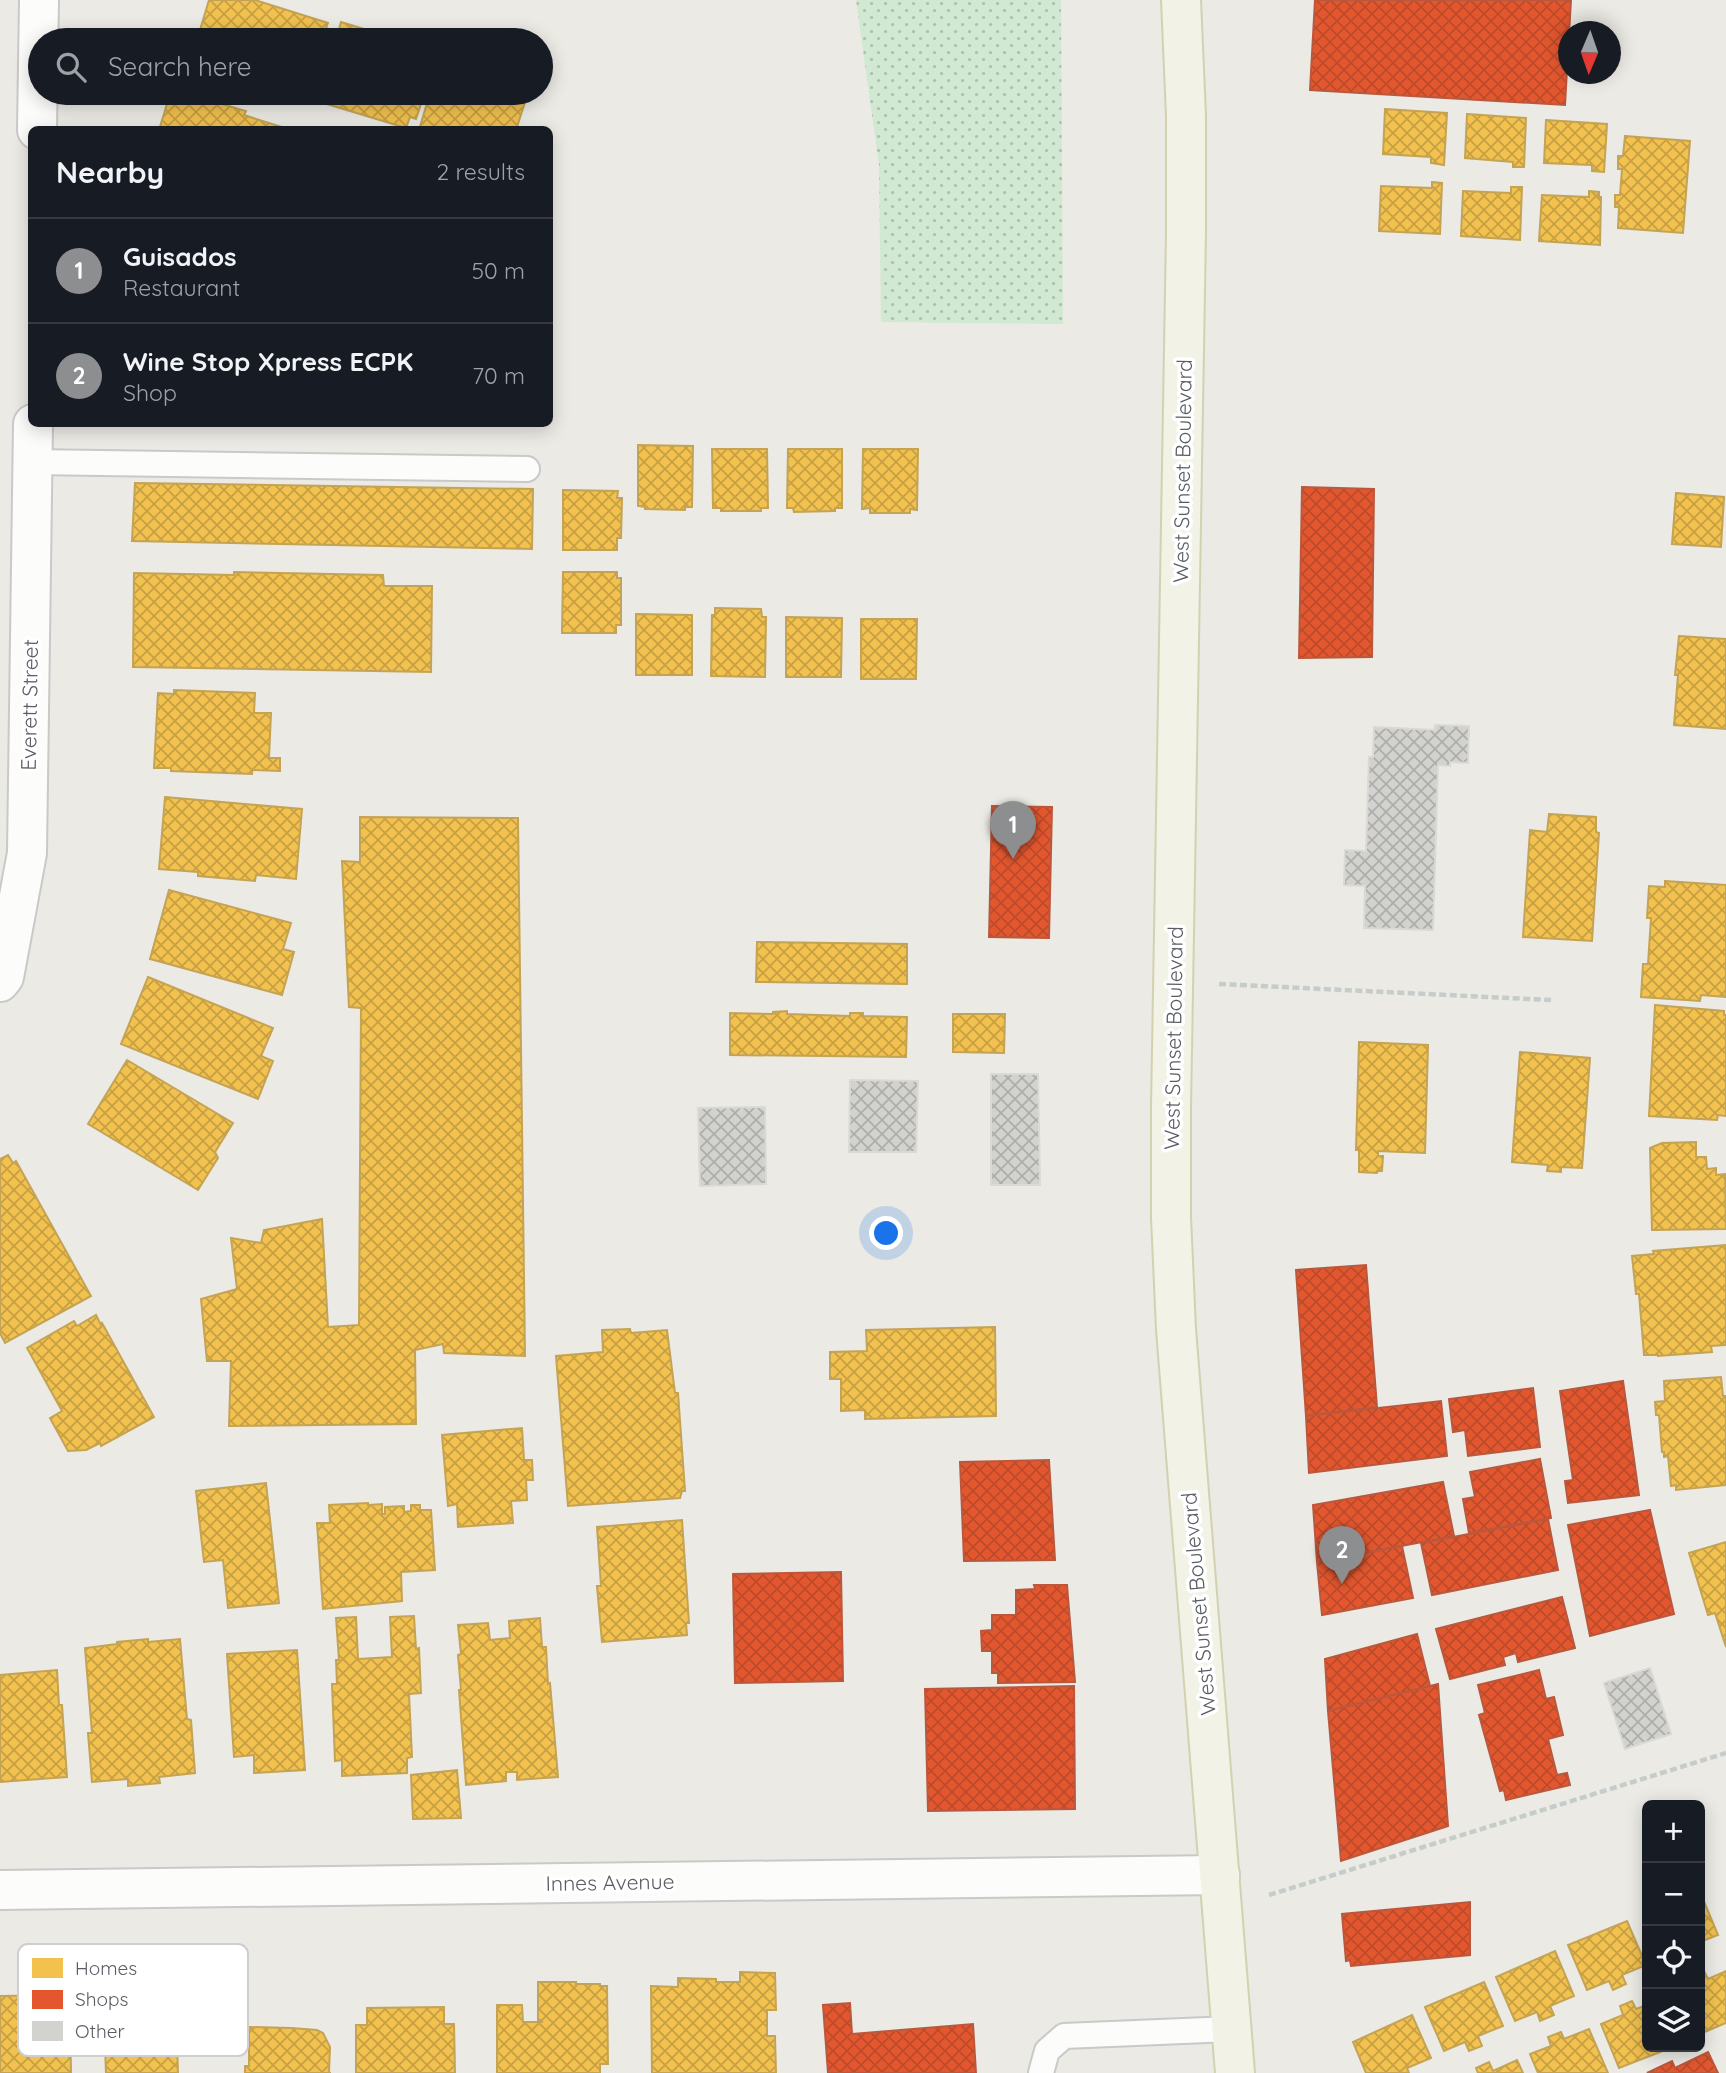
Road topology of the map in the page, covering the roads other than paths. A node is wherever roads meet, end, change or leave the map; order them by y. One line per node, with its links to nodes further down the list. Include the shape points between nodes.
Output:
1 (39, 0): 3 (street)
2 (1181, 0): 11 (main road, West Sunset Boulevard, via 1186,232 1171,1217)
3 (39, 28)
4 (37, 105): 5 (street)
5 (37, 126)
6 (33, 427): 7 (street, Everett Street)
7 (32, 463): 8 (lane); 9 (street, Everett Street, via 27,853)
8 (527, 469)
9 (0, 982)
10 (0, 1890): 11 (street, Innes Avenue)
11 (1221, 1892): 12 (main road, West Sunset Boulevard)
12 (1231, 2029): 13 (lane, via 1064,2036 1046,2051); 14 (main road, West Sunset Boulevard)
13 (1041, 2073)
14 (1234, 2073)

